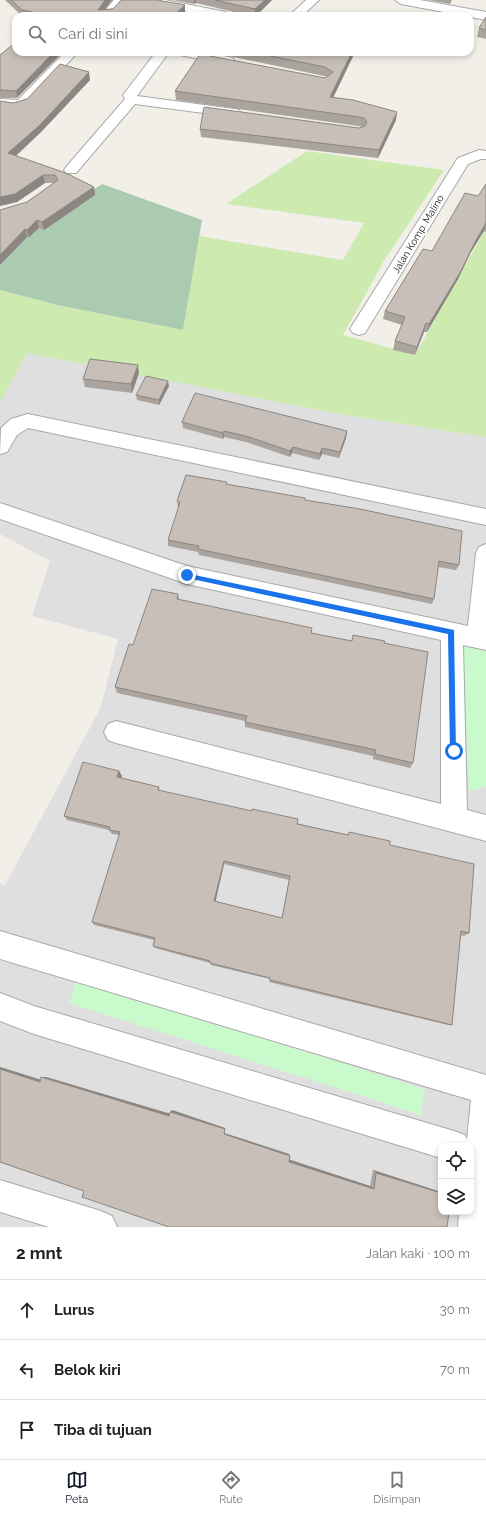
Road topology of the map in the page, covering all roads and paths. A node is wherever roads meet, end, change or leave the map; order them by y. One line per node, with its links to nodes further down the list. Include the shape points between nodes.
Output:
1 (121, 0): 5 (street)
2 (148, 0): 6 (street)
3 (313, 0): 7 (street)
4 (401, 0): 8 (street)
5 (110, 12)
6 (190, 12)
7 (300, 12)
8 (484, 12)
9 (68, 56): 14 (street, via 23,103)
10 (159, 56): 13 (street, via 130,95)
11 (204, 56): 12 (street)
12 (238, 63)
13 (132, 99): 15 (street); 17 (street)
14 (0, 103)
15 (248, 115)
16 (486, 155): 18 (street, Jalan Komp. Malino, via 479,154 462,161)
17 (70, 170)
18 (360, 329)
19 (0, 447): 21 (street, via 11,428 28,421)
20 (0, 511): 23 (street, via 187,575)
21 (486, 517)
22 (486, 553): 24 (street)
23 (452, 632): 24 (street); 26 (street)
24 (482, 639)
25 (116, 732): 26 (street)
26 (454, 820): 27 (street)
27 (486, 828)
28 (0, 945): 30 (street)
29 (0, 1007): 32 (street, via 34,1020)
30 (486, 1090)
31 (486, 1099): 33 (street)
32 (443, 1143)
33 (474, 1148)
34 (473, 1179): 37 (street)
35 (0, 1196): 36 (street)
36 (101, 1227)
37 (474, 1227)

